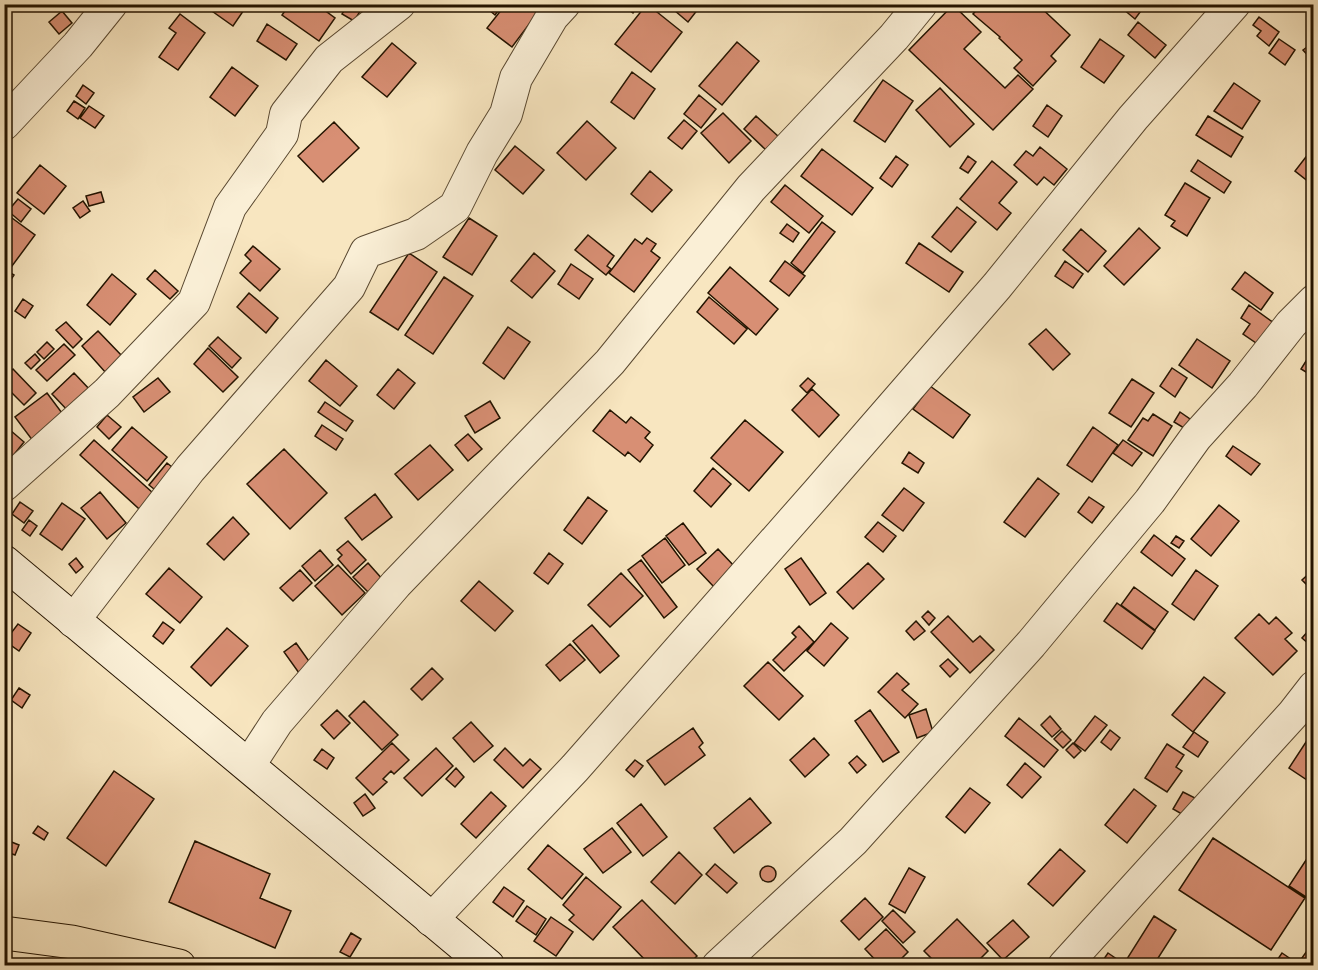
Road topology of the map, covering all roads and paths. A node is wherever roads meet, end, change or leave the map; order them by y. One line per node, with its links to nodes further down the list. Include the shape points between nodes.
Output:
1 (111, 4): 6 (street)
2 (399, 4): 8 (street, via 329,59 286,114 282,134 230,207 194,302 107,393)
3 (564, 4): 10 (street, via 516,78 506,114 454,207 416,234 366,252 349,286 190,469)
4 (921, 4): 12 (street, via 751,188 610,362 396,584 277,722)
5 (1234, 4): 13 (street, via 825,483 575,768)
6 (4, 124)
7 (1314, 301): 17 (street, via 1196,436 1150,501 1031,644 853,841)
8 (4, 485)
9 (4, 562): 10 (street)
10 (74, 621): 12 (street)
11 (1314, 687): 18 (street)
12 (249, 765): 13 (street)
13 (431, 920): 16 (street)
14 (4, 933): 15 (highway, via 72,942)
15 (179, 966)
16 (488, 966)
17 (718, 966)
18 (1064, 966)

